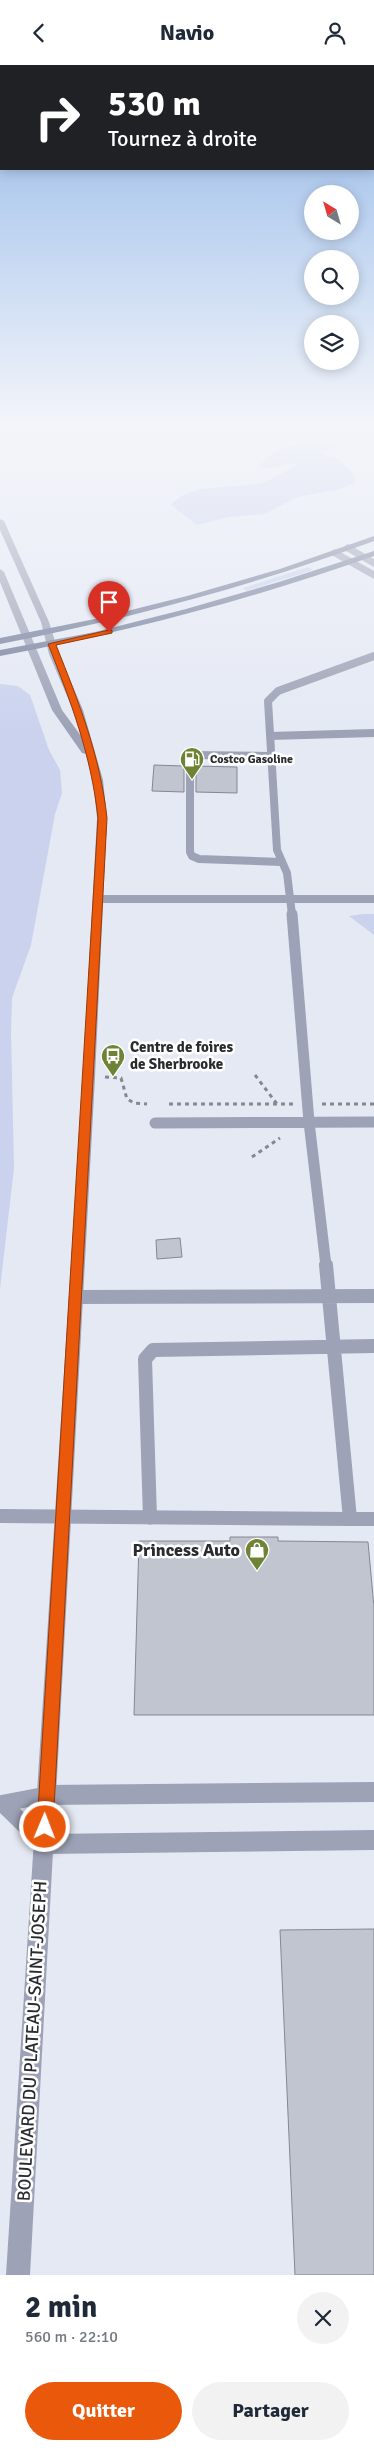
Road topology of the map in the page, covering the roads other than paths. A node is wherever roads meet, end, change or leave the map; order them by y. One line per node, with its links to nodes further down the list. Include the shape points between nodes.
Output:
1 (1, 524): 11 (street, BOULEVARD DU PLATEAU-SAINT-JOSEPH)
2 (374, 538): 3 (main road)
3 (348, 548): 4 (main road); 6 (lane)
4 (335, 553): 7 (lane); 11 (main road, via 208,592)
5 (374, 553): 6 (main road)
6 (364, 557): 7 (main road); 8 (lane)
7 (351, 562): 10 (lane); 14 (main road, via 216,605)
8 (374, 563)
9 (0, 572): 12 (street, BOULEVARD DU PLATEAU-SAINT-JOSEPH)
10 (374, 575)
11 (47, 631): 12 (main road); 14 (street, BOULEVARD DU PLATEAU-SAINT-JOSEPH)
12 (26, 636): 13 (main road); 15 (street, BOULEVARD DU PLATEAU-SAINT-JOSEPH)
13 (0, 641)
14 (52, 644): 15 (main road); 21 (street, BOULEVARD DU PLATEAU-SAINT-JOSEPH, via 78,710)
15 (31, 647): 16 (main road); 21 (street, BOULEVARD DU PLATEAU-SAINT-JOSEPH, via 57,710)
16 (0, 653)
17 (374, 656): 19 (lane, via 274,693 268,701)
18 (374, 733): 19 (lane)
19 (270, 736): 20 (lane)
20 (271, 756): 22 (lane, via 277,851); 22 (lane, via 190,755 190,852 199,859)
21 (92, 760): 23 (street, BOULEVARD DU PLATEAU-SAINT-JOSEPH, via 102,811)
22 (281, 862): 24 (lane, via 288,873)
23 (98, 899): 24 (lane); 31 (street, BOULEVARD DU PLATEAU-SAINT-JOSEPH)
24 (291, 899): 25 (lane); 26 (lane)
25 (374, 899)
26 (309, 1122): 27 (lane); 28 (lane); 29 (lane)
27 (374, 1122)
28 (155, 1123)
29 (330, 1296): 30 (lane); 31 (lane); 33 (lane)
30 (374, 1296)
31 (76, 1297): 34 (street, BOULEVARD DU PLATEAU-SAINT-JOSEPH)
32 (374, 1346): 33 (lane)
33 (335, 1347): 36 (lane, via 154,1349 144,1359); 37 (lane)
34 (62, 1516): 35 (lane); 36 (lane); 40 (street, BOULEVARD DU PLATEAU-SAINT-JOSEPH)
35 (0, 1517)
36 (150, 1518): 37 (lane)
37 (350, 1519): 38 (lane)
38 (374, 1519)
39 (374, 1793): 40 (street)
40 (46, 1795): 41 (lane); 43 (street, BOULEVARD DU PLATEAU-SAINT-JOSEPH)
41 (1, 1804): 43 (lane)
42 (374, 1840): 43 (street)
43 (44, 1844): 44 (street, BOULEVARD DU PLATEAU-SAINT-JOSEPH)
44 (18, 2275)

